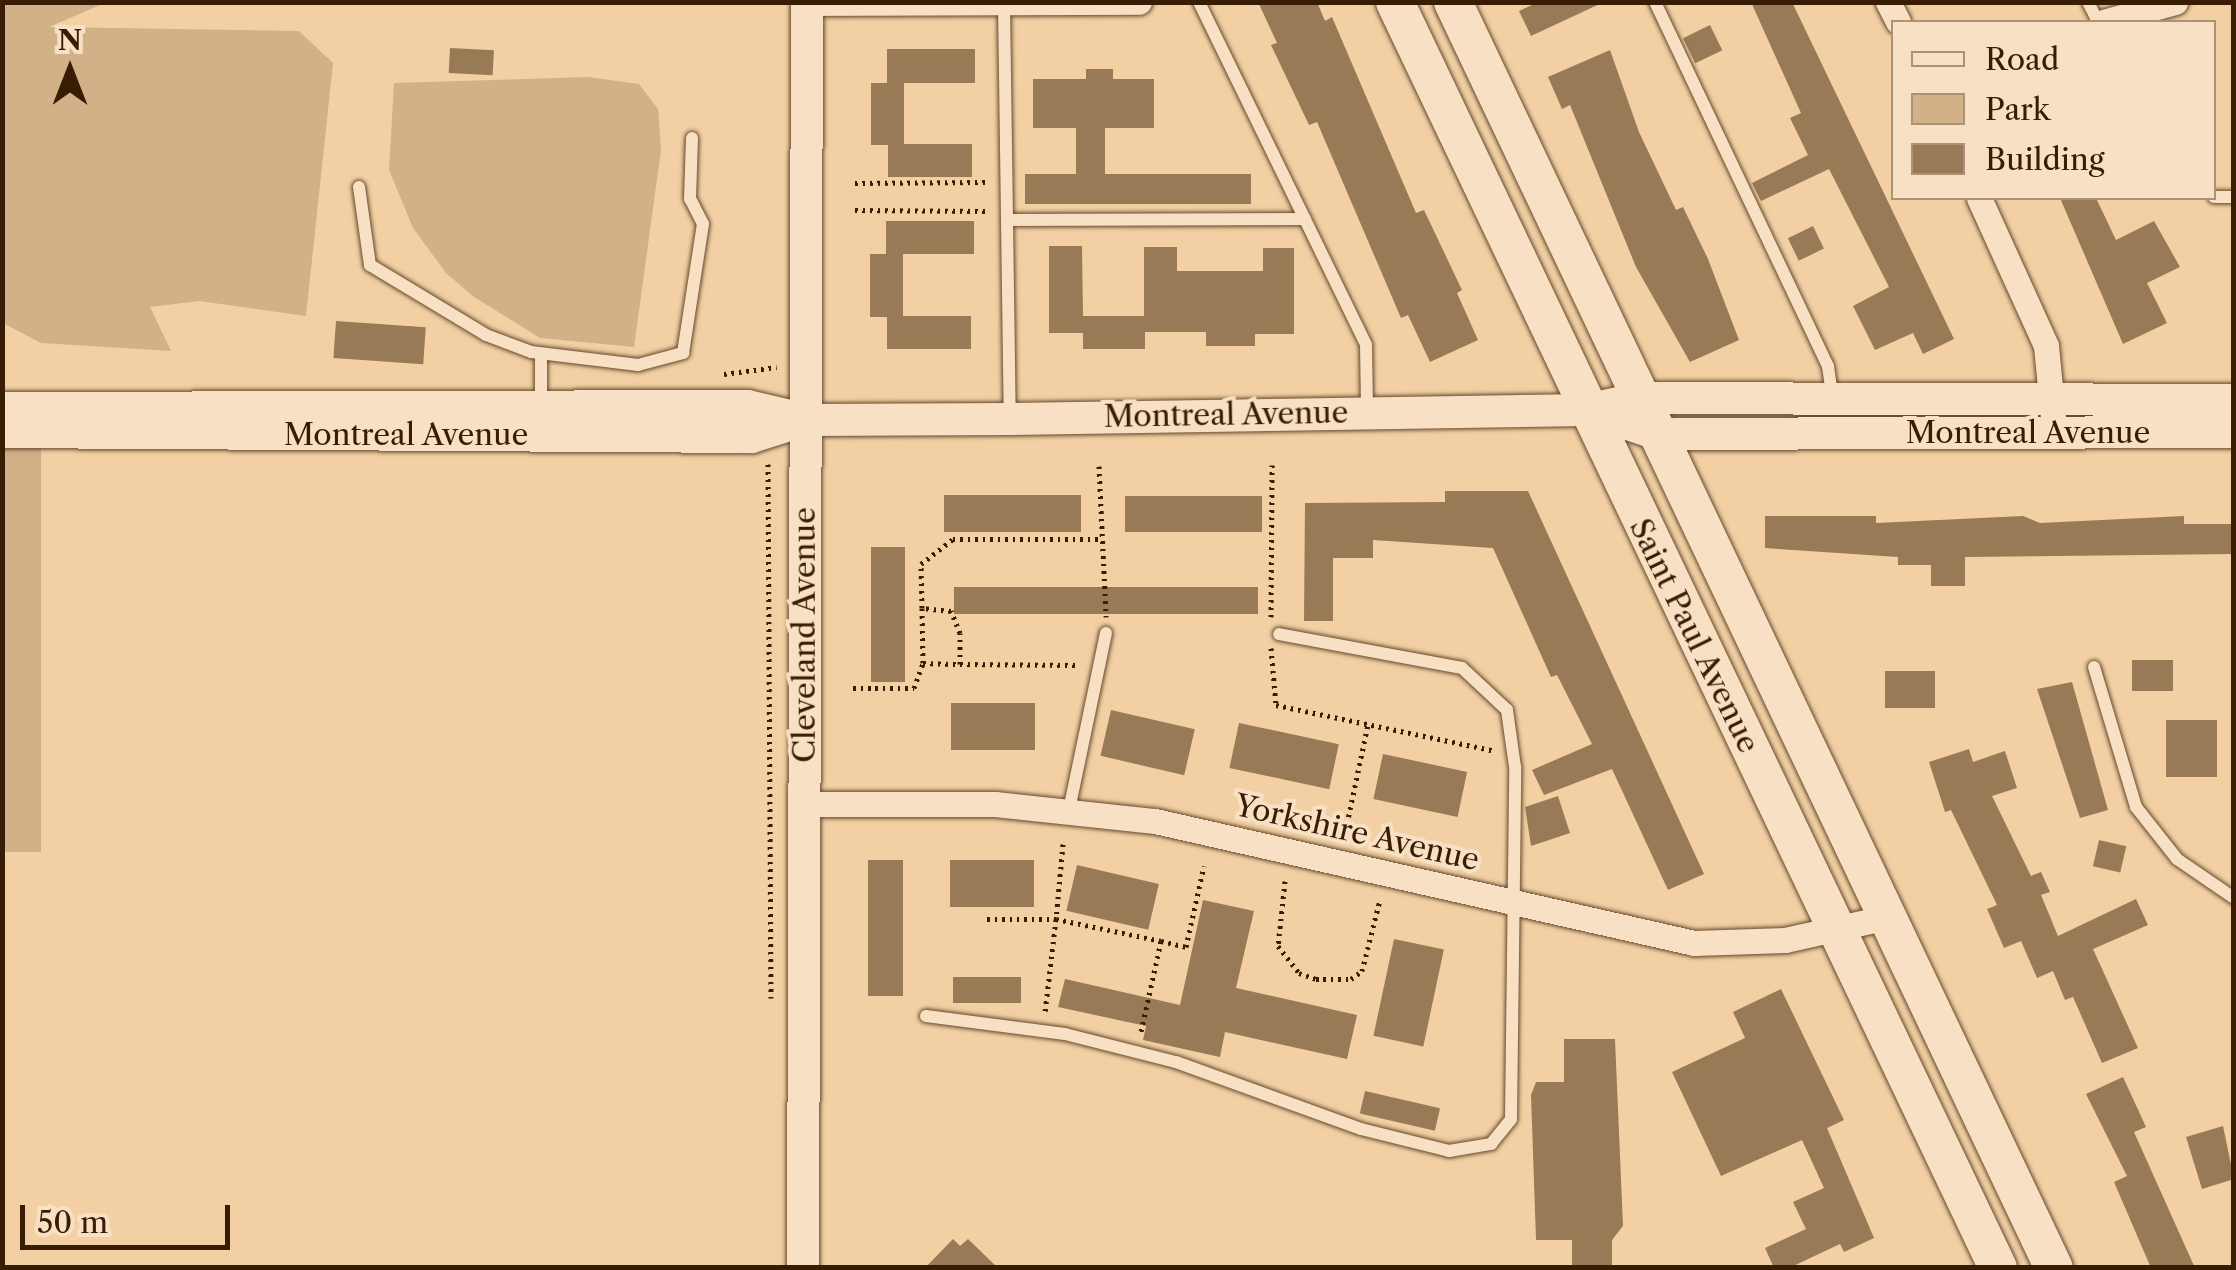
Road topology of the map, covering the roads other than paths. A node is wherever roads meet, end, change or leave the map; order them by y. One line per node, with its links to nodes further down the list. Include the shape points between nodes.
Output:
1 (1139, 2): 8 (street)
2 (1199, 2): 14 (lane)
3 (1395, 2): 20 (main road, Saint Paul Avenue)
4 (1453, 2): 16 (main road, Saint Paul Avenue)
5 (1656, 2): 17 (lane, via 1828,366)
6 (2175, 2): 9 (street)
7 (807, 3): 8 (street); 24 (street, Cleveland Avenue)
8 (1004, 4): 13 (lane)
9 (2108, 20)
10 (692, 138): 15 (lane, via 690,200 703,224 683,353 638,365)
11 (359, 188): 15 (lane, via 370,265 486,334)
12 (1980, 200): 22 (street, via 2046,346)
13 (1009, 215): 14 (lane); 23 (lane)
14 (1305, 219): 21 (lane, via 1366,345)
15 (541, 354): 25 (lane)
16 (1640, 398): 17 (street, Montreal Avenue); 20 (street, Montreal Avenue); 28 (main road, Saint Paul Avenue)
17 (1832, 399): 22 (street, Montreal Avenue); 29 (lane)
18 (2234, 400): 22 (street, Montreal Avenue)
19 (2, 408): 25 (street, Montreal Avenue)
20 (1586, 410): 21 (street, Montreal Avenue); 28 (street, Montreal Avenue); 38 (main road, Saint Paul Avenue)
21 (1367, 412): 23 (street, Montreal Avenue)
22 (2053, 415): 27 (street, Montreal Avenue); 29 (street, Montreal Avenue)
23 (1010, 419): 24 (street, Montreal Avenue)
24 (806, 420): 25 (street, Montreal Avenue, via 748,406); 33 (street, Cleveland Avenue)
25 (540, 421): 26 (street, Montreal Avenue)
26 (2, 432)
27 (2234, 432)
28 (1657, 434): 29 (street, Montreal Avenue); 37 (main road, Saint Paul Avenue)
29 (1834, 434)
30 (1106, 632): 34 (lane)
31 (1279, 634): 36 (lane, via 1462,668 1506,710 1514,755)
32 (2094, 667): 35 (lane, via 2136,807 2177,860)
33 (804, 804): 34 (street, Yorkshire Avenue); 40 (street, Cleveland Avenue, via 788,1009)
34 (1069, 810): 36 (street, Yorkshire Avenue, via 1156,821)
35 (2234, 898)
36 (1514, 901): 38 (street, Yorkshire Avenue, via 1584,923 1694,943); 39 (lane, via 1512,1119 1491,1144 1449,1152 1137,1052)
37 (1888, 917): 38 (street, Yorkshire Avenue); 42 (main road, Saint Paul Avenue)
38 (1837, 932): 41 (main road, Saint Paul Avenue)
39 (926, 1016)
40 (803, 1268)
41 (1998, 1268)
42 (2054, 1268)

